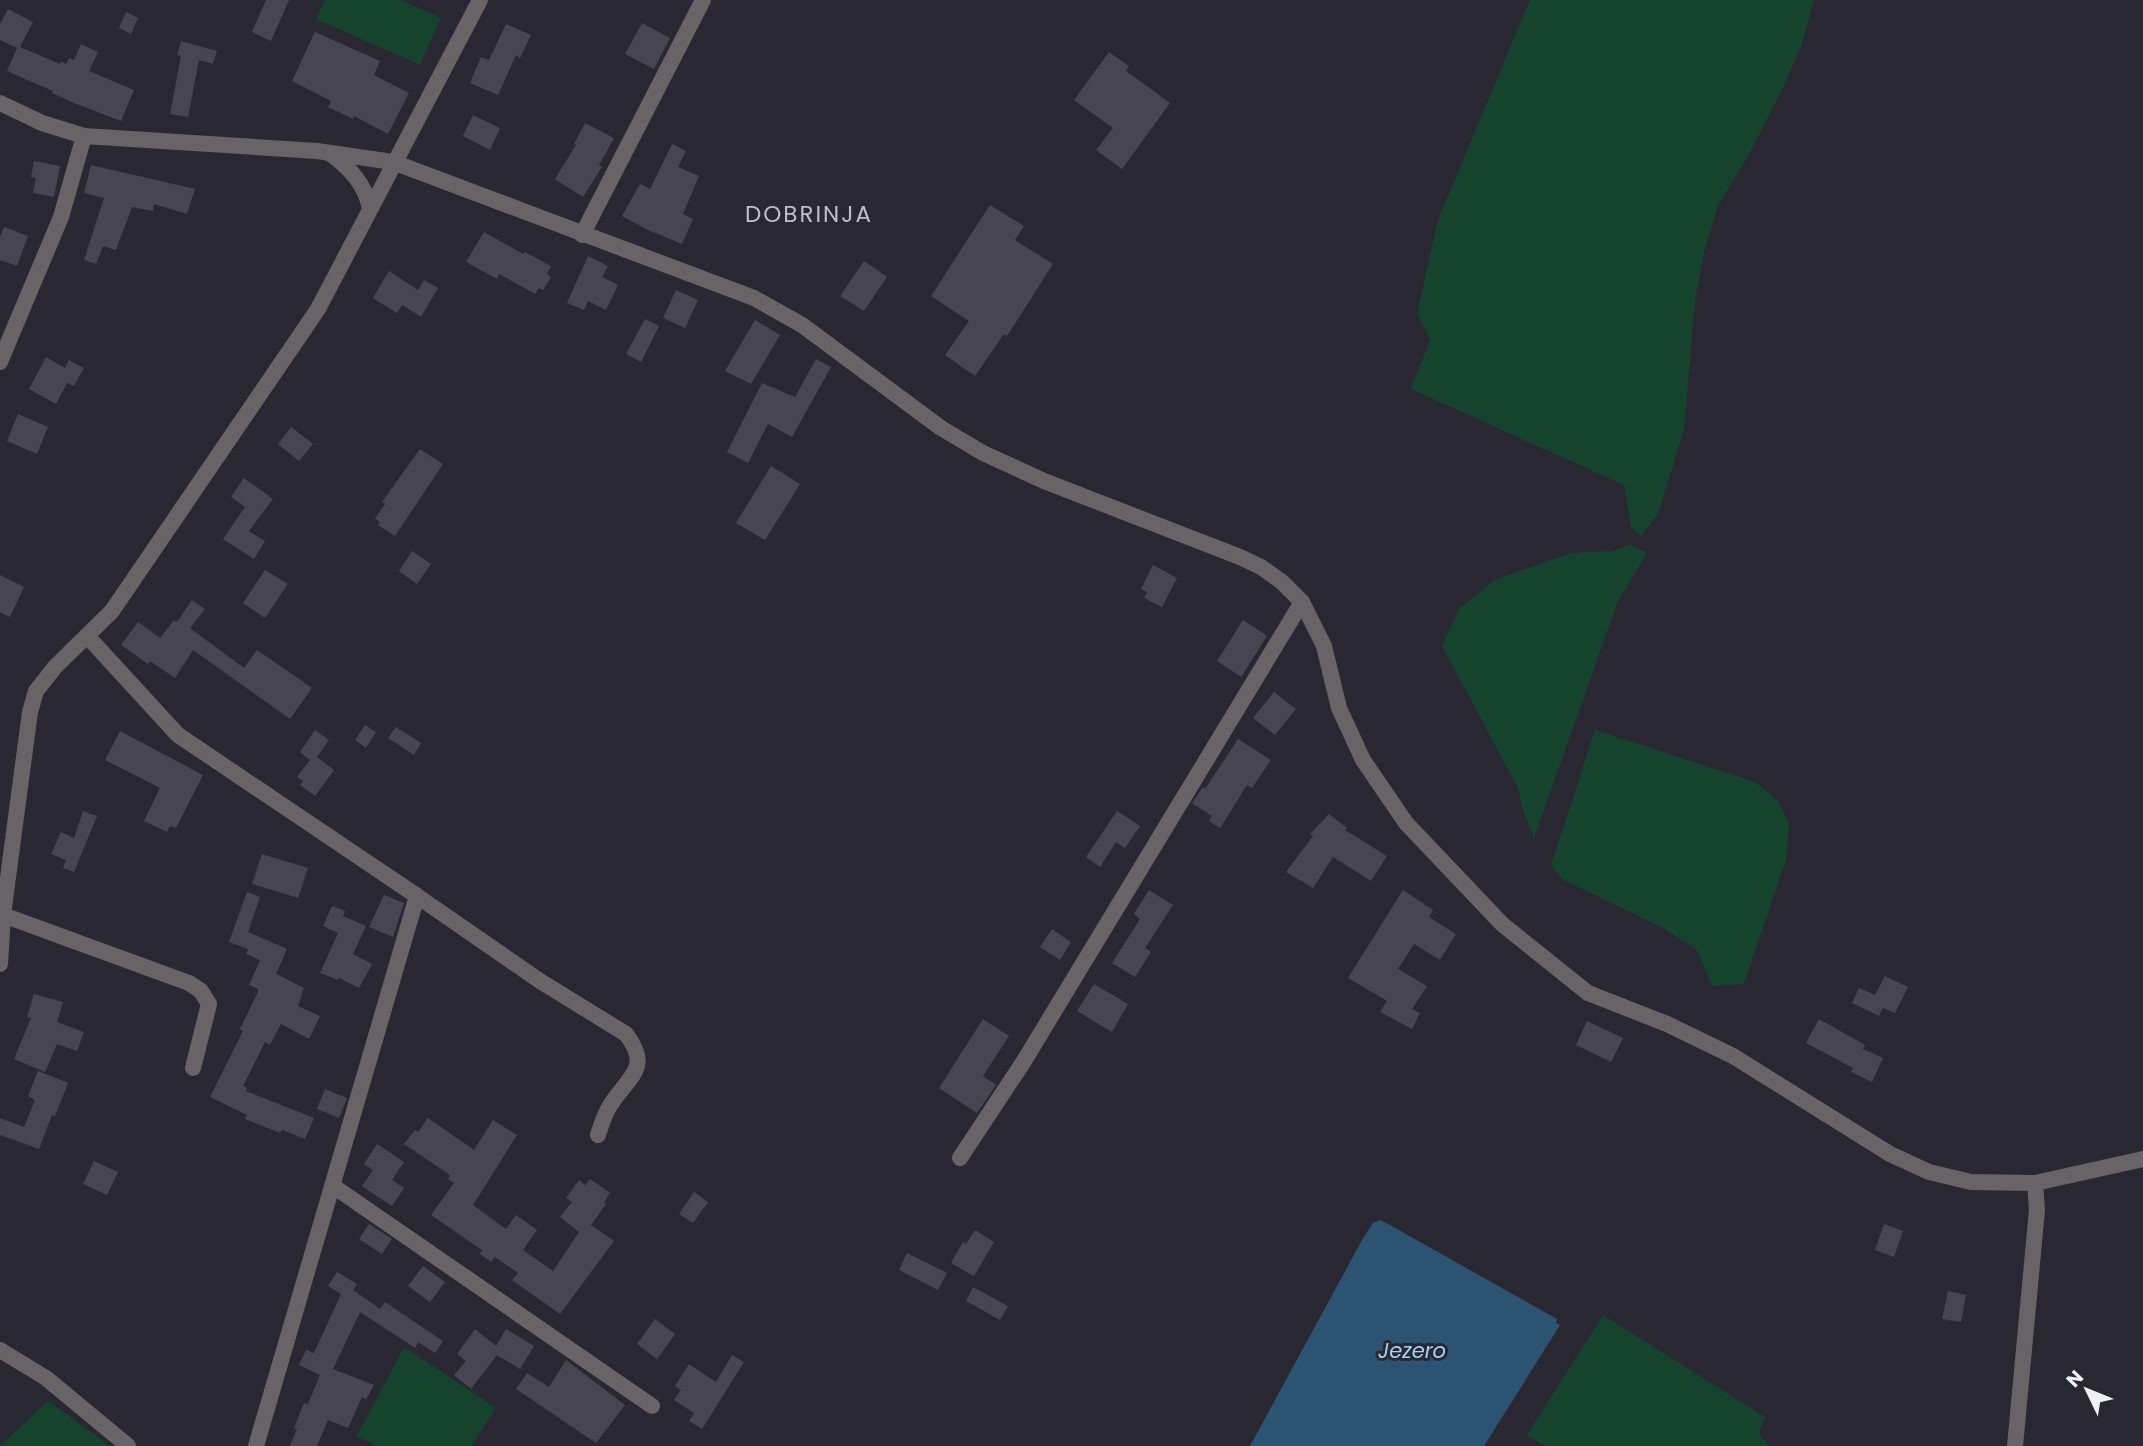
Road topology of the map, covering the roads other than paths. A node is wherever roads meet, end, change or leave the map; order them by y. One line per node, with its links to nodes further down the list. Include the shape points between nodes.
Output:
1 (480, 0): 6 (street)
2 (703, 0): 8 (street)
3 (0, 103): 4 (street)
4 (84, 136): 5 (street); 9 (street, via 61,217)
5 (330, 153): 6 (street); 7 (street, via 347,166 366,192)
6 (393, 162): 7 (street); 8 (street)
7 (370, 208): 11 (street, via 318,309 112,611)
8 (582, 234): 10 (street, via 754,298 803,325 941,428 983,453 1240,557 1282,582)
9 (0, 362)
10 (1302, 602): 17 (street, via 1024,1061); 19 (street, via 1324,646 1339,708 1363,760 1406,823 1525,944 1588,993 1733,1056 1890,1154 1929,1172 1971,1182)
11 (88, 637): 12 (street, via 178,735); 13 (street, via 36,691)
12 (417, 896): 16 (street, via 626,1034 635,1045 638,1065 611,1104); 20 (street)
13 (4, 915): 14 (street); 15 (street, via 201,991 209,1004)
14 (0, 964)
15 (193, 1068)
16 (598, 1135)
17 (960, 1158)
18 (2143, 1159): 19 (street)
19 (2035, 1183): 25 (street, via 2037,1210)
20 (333, 1186): 22 (street); 24 (street)
21 (0, 1350): 23 (street, via 46,1378)
22 (652, 1406)
23 (128, 1446)
24 (256, 1446)
25 (2015, 1446)

